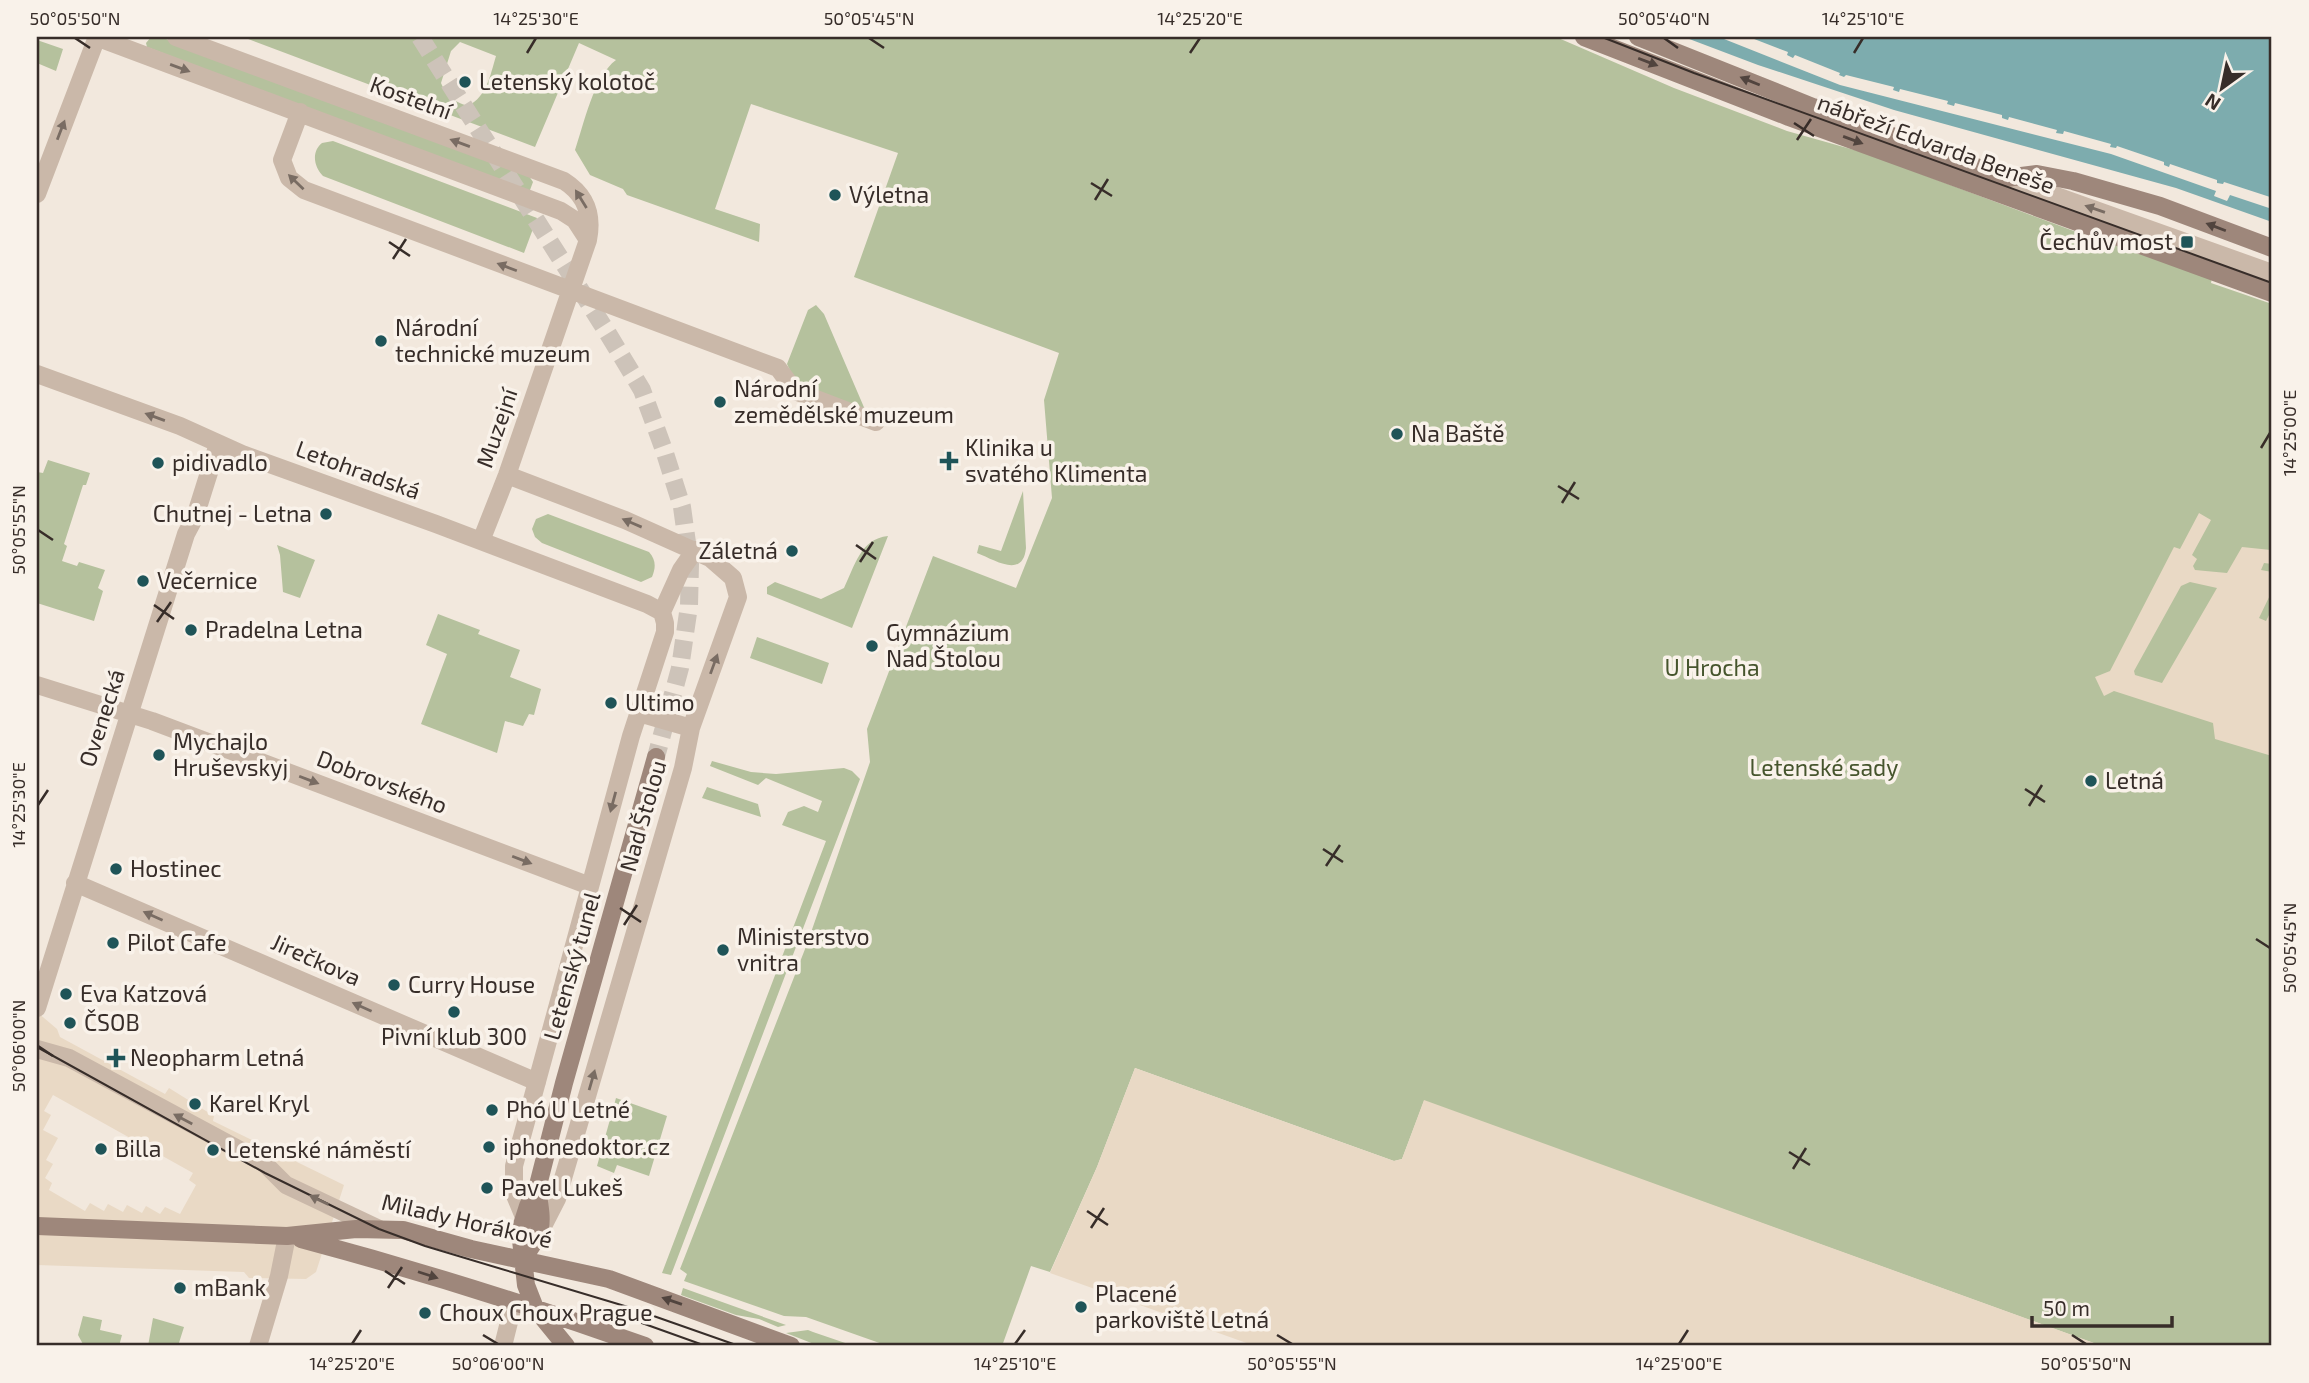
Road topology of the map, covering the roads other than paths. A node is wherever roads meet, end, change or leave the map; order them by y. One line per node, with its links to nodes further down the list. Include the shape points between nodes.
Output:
1 (97, 37): 5 (street, one-way to 5); 7 (street, one-way to 1)
2 (176, 37): 8 (street, Kostelní, one-way to 2, via 585,202 564,181)
3 (1584, 37): 12 (main road, nábřeží Edvarda Beneše, one-way to 12)
4 (1638, 37): 6 (main road, nábřeží Edvarda Beneše, one-way to 4)
5 (300, 113): 8 (street, via 561,211 575,220); 11 (street, one-way to 5, via 304,190 289,178 282,160)
6 (2006, 178): 9 (main road, nábřeží Edvarda Beneše, one-way to 6, via 2160,205 2073,181 2037,174); 10 (street, nábřeží Edvarda Beneše, one-way to 6)
7 (37, 194)
8 (588, 240): 11 (street, Kostelní)
9 (2272, 248)
10 (2272, 273)
11 (570, 290): 14 (street, via 778,368 795,391); 16 (street, Muzejní)
12 (2272, 293)
13 (37, 374): 15 (street, Letohradská, one-way to 13)
14 (876, 422)
15 (218, 444): 17 (street, Letohradská); 22 (street, Ovenecká)
16 (507, 475): 17 (street, Muzejní); 18 (street, one-way to 16)
17 (481, 541): 19 (street, Letohradská)
18 (695, 550): 19 (street, Nad Štolou); 23 (street, Nad Štolou, one-way to 18, via 738,597 729,572)
19 (662, 612): 21 (street, Nad Štolou, via 664,632)
20 (37, 685): 22 (street, Dobrovského)
21 (639, 713): 23 (street); 26 (street, Nad Štolou, one-way to 26)
22 (130, 714): 25 (street, Ovenecká); 26 (street, Dobrovského, one-way to 26)
23 (691, 729): 35 (street, Nad Štolou, one-way to 23, via 557,1199)
24 (656, 757): 30 (main road, Letenský tunel)
25 (75, 883): 27 (street, Ovenecká); 29 (street, Jirečkova, one-way to 25)
26 (590, 886): 29 (street, Nad Štolou)
27 (37, 1008)
28 (37, 1049): 33 (street, Milady Horákové, one-way to 28, via 286,1185 264,1163 69,1058)
29 (537, 1082): 31 (street, Nad Štolou, via 514,1167 513,1193)
30 (537, 1189): 31 (main road, Letenský tunel); 35 (main road, Letenský tunel)
31 (524, 1217): 36 (main road, Letenský tunel)
32 (37, 1226): 34 (main road)
33 (379, 1229): 34 (main road); 36 (main road, Milady Horákové, via 403,1230)
34 (287, 1236): 37 (main road, one-way to 37); 39 (street)
35 (538, 1236): 36 (main road)
36 (522, 1260): 38 (main road, Letenský tunel); 43 (main road, Milady Horákové, one-way to 36, via 609,1279)
37 (514, 1302): 38 (main road); 40 (street)
38 (535, 1308): 41 (main road); 42 (main road)
39 (258, 1346)
40 (503, 1346)
41 (566, 1346)
42 (645, 1346)
43 (791, 1346)

